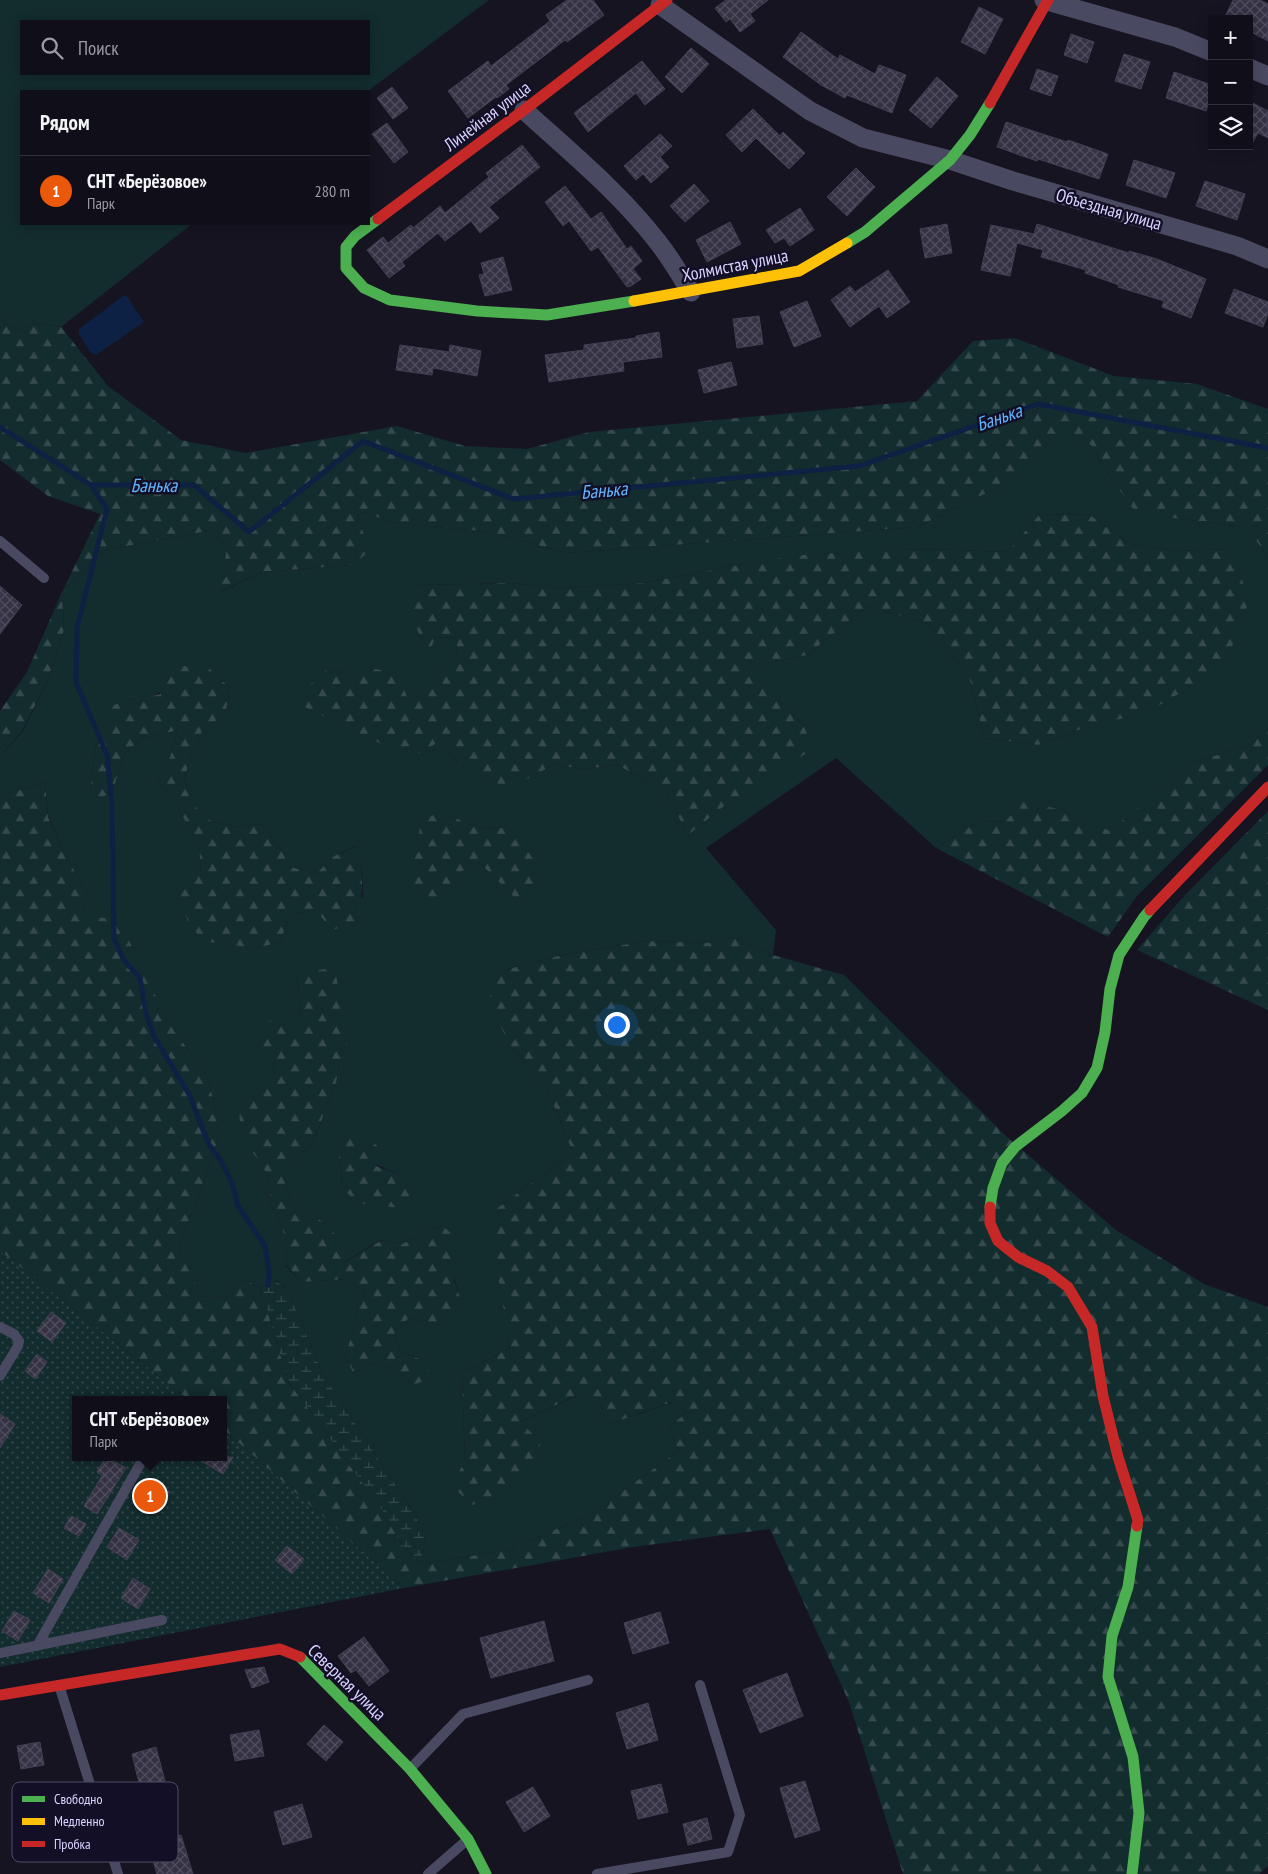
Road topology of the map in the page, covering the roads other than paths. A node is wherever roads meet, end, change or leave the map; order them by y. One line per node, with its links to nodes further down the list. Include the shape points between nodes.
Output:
1 (1047, 0): 3 (street, via 1175,37); 7 (street, Холмистая улица, via 970,135)
2 (661, 2): 6 (street, Линейная улица); 7 (street, Объездная улица, via 810,111 863,138)
3 (1208, 50)
4 (1253, 70): 5 (street)
5 (1268, 76)
6 (524, 110): 8 (street, Линейная улица); 12 (street, via 594,174 658,241)
7 (950, 160): 10 (street, Объездная улица, via 1237,246); 12 (street, Холмистая улица, via 865,232 799,271)
8 (370, 225)
9 (370, 225): 11 (street, Линейная улица, via 346,247)
10 (1268, 259)
11 (346, 268): 12 (street, Холмистая улица, via 364,288 390,300 477,311 547,315)
12 (691, 292)
13 (0, 541): 14 (lane)
14 (44, 578)
15 (1268, 787): 34 (street, via 1144,917 1119,955 1110,988 1097,1068 1082,1093 1015,1146 1002,1163 990,1209 990,1223 998,1241 1068,1287 1092,1327 1103,1396 1138,1520 1128,1587 1112,1636 1108,1677 1133,1757 1138,1813)
16 (0, 1327): 17 (lane, via 14,1334 19,1341)
17 (0, 1376)
18 (142, 1461): 20 (lane)
19 (162, 1620): 20 (lane)
20 (37, 1646): 21 (lane)
21 (0, 1653)
22 (588, 1680): 26 (lane, via 463,1714)
23 (59, 1684): 25 (street, Северная улица); 26 (street, Северная улица, via 280,1649 302,1658); 27 (lane)
24 (700, 1685): 33 (lane, via 740,1815 728,1852)
25 (0, 1695)
26 (410, 1769): 28 (street, Северная улица)
27 (89, 1782)
28 (468, 1839): 31 (lane); 32 (street, Северная улица)
29 (114, 1862): 30 (lane)
30 (118, 1874)
31 (428, 1874)
32 (486, 1874)
33 (597, 1874)
34 (1132, 1874)

